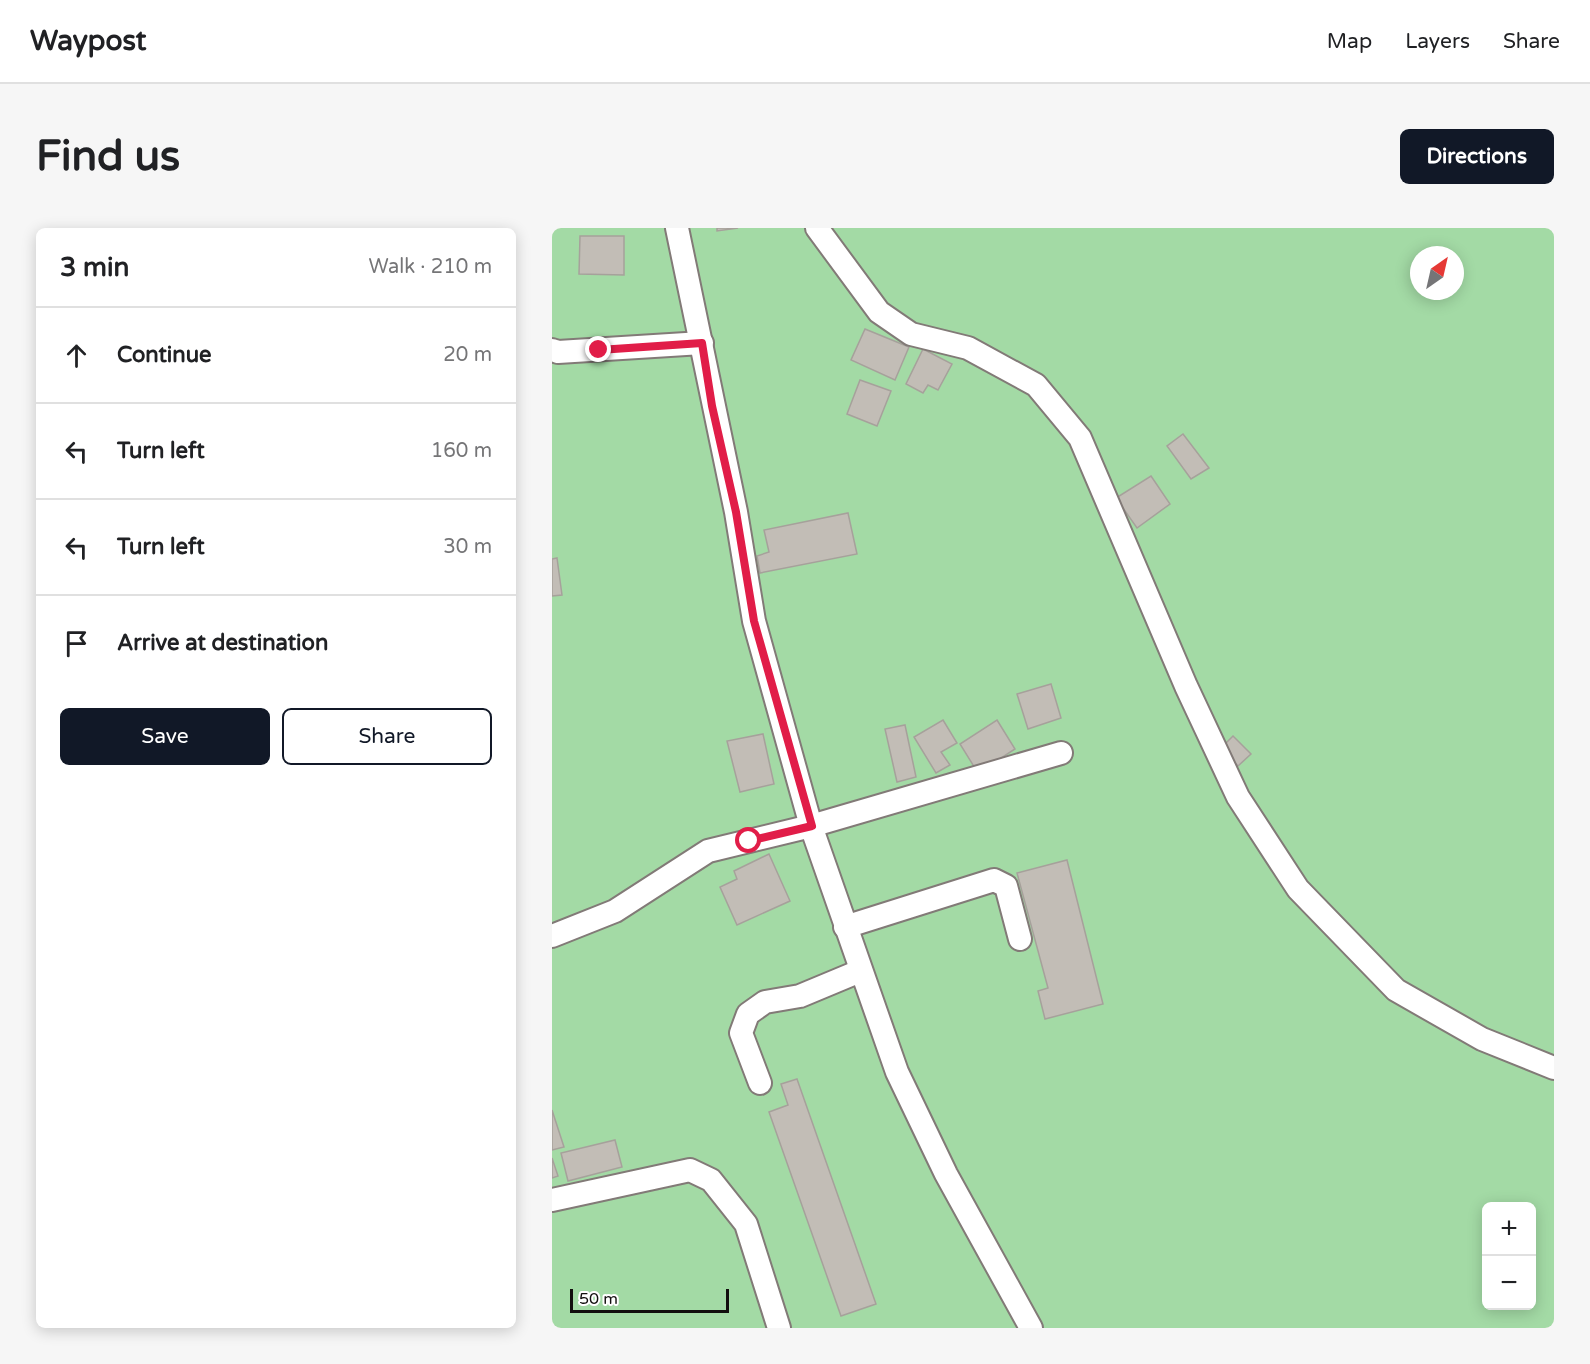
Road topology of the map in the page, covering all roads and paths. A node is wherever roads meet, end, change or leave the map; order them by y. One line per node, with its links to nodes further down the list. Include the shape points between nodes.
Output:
1 (677, 228): 3 (street)
2 (817, 228): 11 (street, via 879,312 911,334 968,348 1036,384 1080,438 1238,797 1298,889 1396,990 1482,1039)
3 (702, 343): 4 (street); 6 (street, via 754,621)
4 (552, 350)
5 (1061, 753): 6 (street)
6 (812, 826): 7 (street); 8 (street, via 708,851 615,911)
7 (845, 927): 9 (street, via 994,880 1006,886); 10 (street)
8 (552, 936)
9 (1020, 939)
10 (861, 971): 12 (street, via 800,996 765,1002 748,1014 741,1033); 15 (street, via 897,1072 946,1174)
11 (1554, 1068)
12 (760, 1083)
13 (552, 1200): 14 (street, via 690,1170 711,1180 746,1224)
14 (779, 1328)
15 (1031, 1328)

